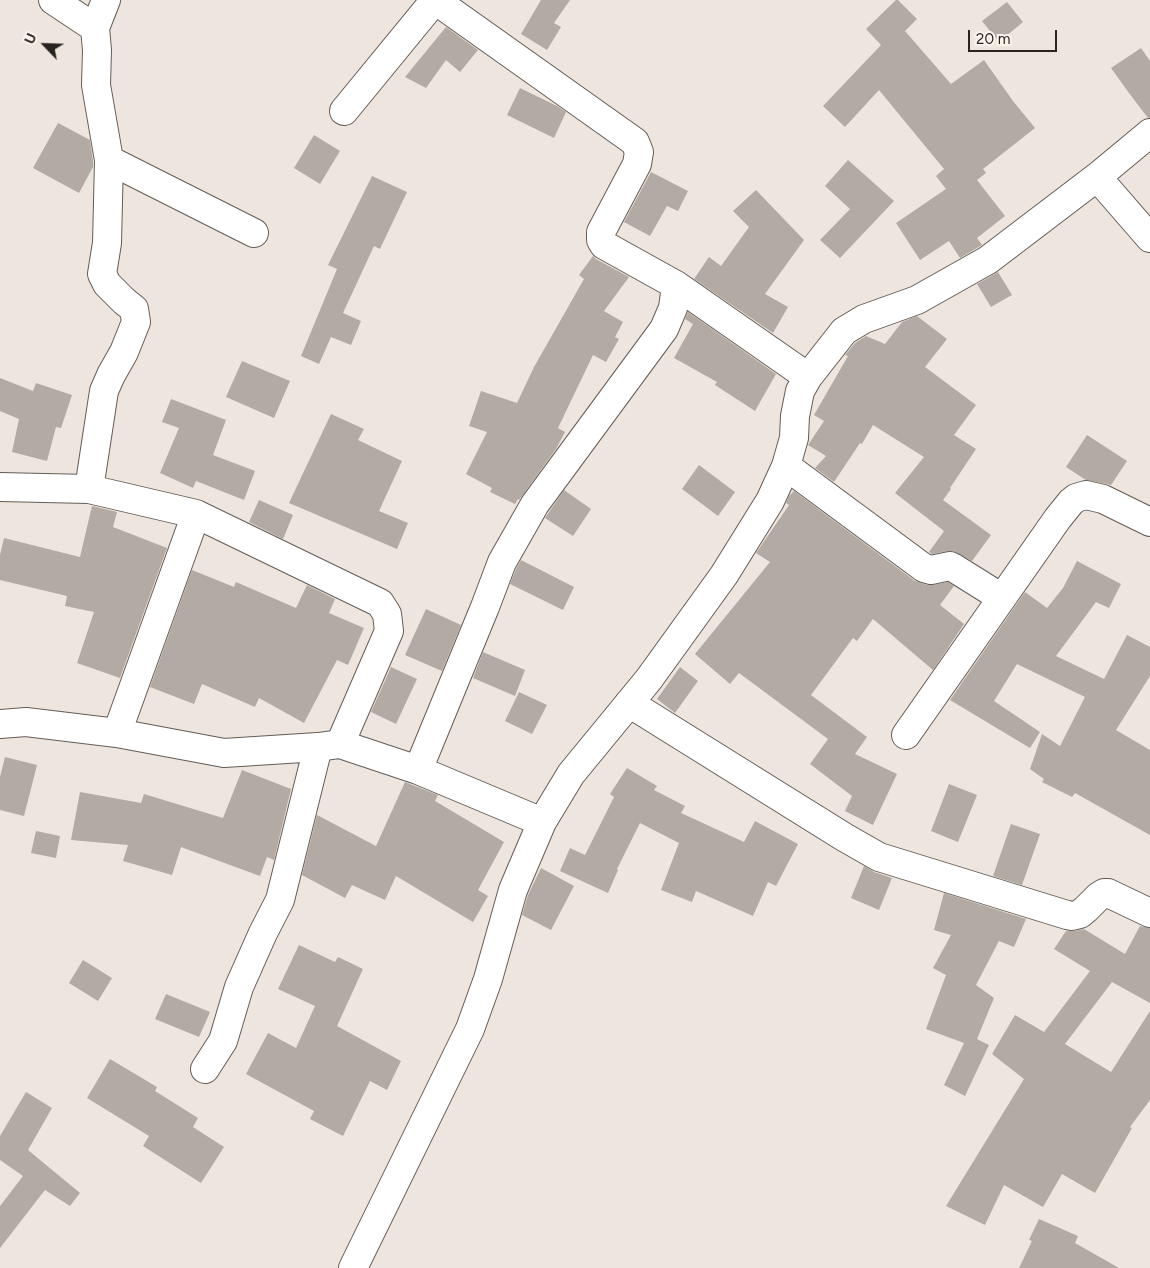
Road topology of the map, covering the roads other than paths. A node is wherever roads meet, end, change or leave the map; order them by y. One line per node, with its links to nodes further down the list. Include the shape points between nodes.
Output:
1 (53, 0): 4 (street)
2 (106, 0): 4 (street)
3 (435, 0): 5 (street); 11 (street, via 635,142 639,152 637,164 601,232 601,240 614,251)
4 (95, 28): 7 (street, via 96,85)
5 (344, 111)
6 (1150, 133): 8 (street)
7 (109, 160): 9 (street); 15 (street, via 107,243 102,274 107,284 134,309 136,322 104,391)
8 (1097, 177): 10 (street); 12 (street, via 988,260 917,300 864,319 844,331)
9 (254, 233)
10 (1150, 238)
11 (676, 285): 12 (street); 24 (street, via 673,308 664,329 535,504 502,562)
12 (808, 377): 13 (street, via 800,391 794,438)
13 (786, 466): 18 (street, via 924,568 954,568); 19 (street, via 770,501 724,575)
14 (0, 488): 15 (street)
15 (90, 489): 16 (street)
16 (196, 514): 21 (street); 23 (street, via 380,603 387,614 389,631)
17 (1150, 522): 18 (street, via 1103,498 1086,495 1076,498 1058,518)
18 (1002, 598): 22 (street)
19 (629, 703): 25 (street, via 571,774); 26 (street, via 880,857 1067,915 1080,914 1104,893)
20 (0, 724): 21 (street, via 26,722)
21 (116, 733): 23 (street, via 224,753)
22 (906, 735)
23 (329, 745): 24 (street); 27 (street, via 280,900 239,987 223,1041)
24 (418, 770): 25 (street)
25 (542, 822): 28 (street, via 513,890 470,1029)
26 (1150, 913)
27 (204, 1069)
28 (353, 1268)

